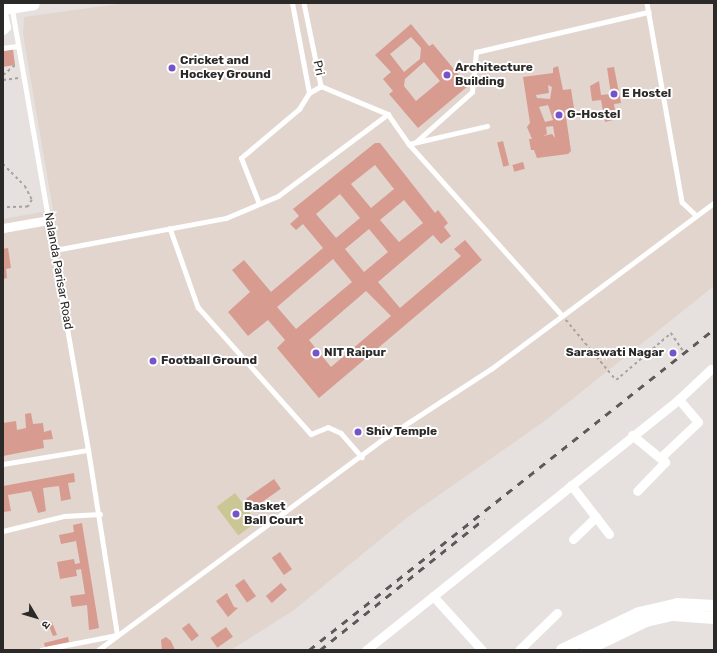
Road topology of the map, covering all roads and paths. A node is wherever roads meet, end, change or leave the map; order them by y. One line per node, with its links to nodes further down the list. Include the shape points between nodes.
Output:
1 (33, 3): 5 (main road)
2 (292, 3): 15 (lane)
3 (304, 3): 14 (lane, Pri)
4 (647, 3): 6 (lane)
5 (6, 9): 7 (street, via 6,26); 8 (lane, Nalanda Parisar Road)
6 (648, 12): 18 (lane, via 476,52 472,92); 24 (lane, via 682,202)
7 (3, 30)
8 (17, 46): 9 (lane); 10 (lane, Nalanda Parisar Road)
9 (3, 48)
10 (19, 56): 11 (path, via 13,68); 12 (lane, Nalanda Parisar Road)
11 (3, 75)
12 (23, 77): 13 (path); 25 (lane, Nalanda Parisar Road)
13 (3, 80)
14 (321, 86): 15 (lane); 16 (lane, Pri)
15 (309, 93): 22 (lane, via 299,109 241,158)
16 (388, 114): 19 (lane); 22 (lane, via 278,196)
17 (487, 126): 18 (lane)
18 (416, 142): 19 (lane)
19 (409, 144): 29 (lane)
20 (3, 164): 23 (path, via 25,186 32,200 28,207)
21 (714, 203): 24 (lane)
22 (259, 204): 27 (lane, via 226,218)
23 (3, 208)
24 (696, 215): 29 (lane)
25 (50, 220): 26 (street); 28 (lane, Nalanda Parisar Road)
26 (3, 228)
27 (170, 228): 28 (lane); 35 (lane, via 198,308 311,434 328,427 341,433)
28 (55, 250): 34 (lane, Nalanda Parisar Road)
29 (562, 315): 30 (path, via 616,380 671,333); 35 (lane)
30 (683, 351)
31 (711, 369): 32 (street)
32 (679, 399): 33 (street); 36 (street, via 698,422)
33 (632, 435): 36 (street); 38 (street)
34 (88, 450): 37 (lane); 40 (lane, Nalanda Parisar Road)
35 (362, 457): 49 (lane)
36 (660, 458): 39 (street, via 665,462)
37 (3, 464)
38 (571, 485): 41 (street); 45 (street)
39 (637, 491)
40 (100, 514): 42 (lane, via 64,516); 49 (lane, Nalanda Parisar Road)
41 (596, 517): 43 (street); 44 (street)
42 (3, 531)
43 (609, 534)
44 (573, 539)
45 (433, 596): 52 (street); 53 (street)
46 (714, 606): 55 (street, via 677,604 639,613)
47 (557, 613): 54 (street)
48 (714, 618): 56 (street, via 673,615 646,622)
49 (117, 635): 50 (lane); 51 (lane)
50 (41, 650)
51 (98, 650)
52 (366, 650)
53 (482, 650)
54 (519, 650)
55 (562, 650)
56 (586, 650)

